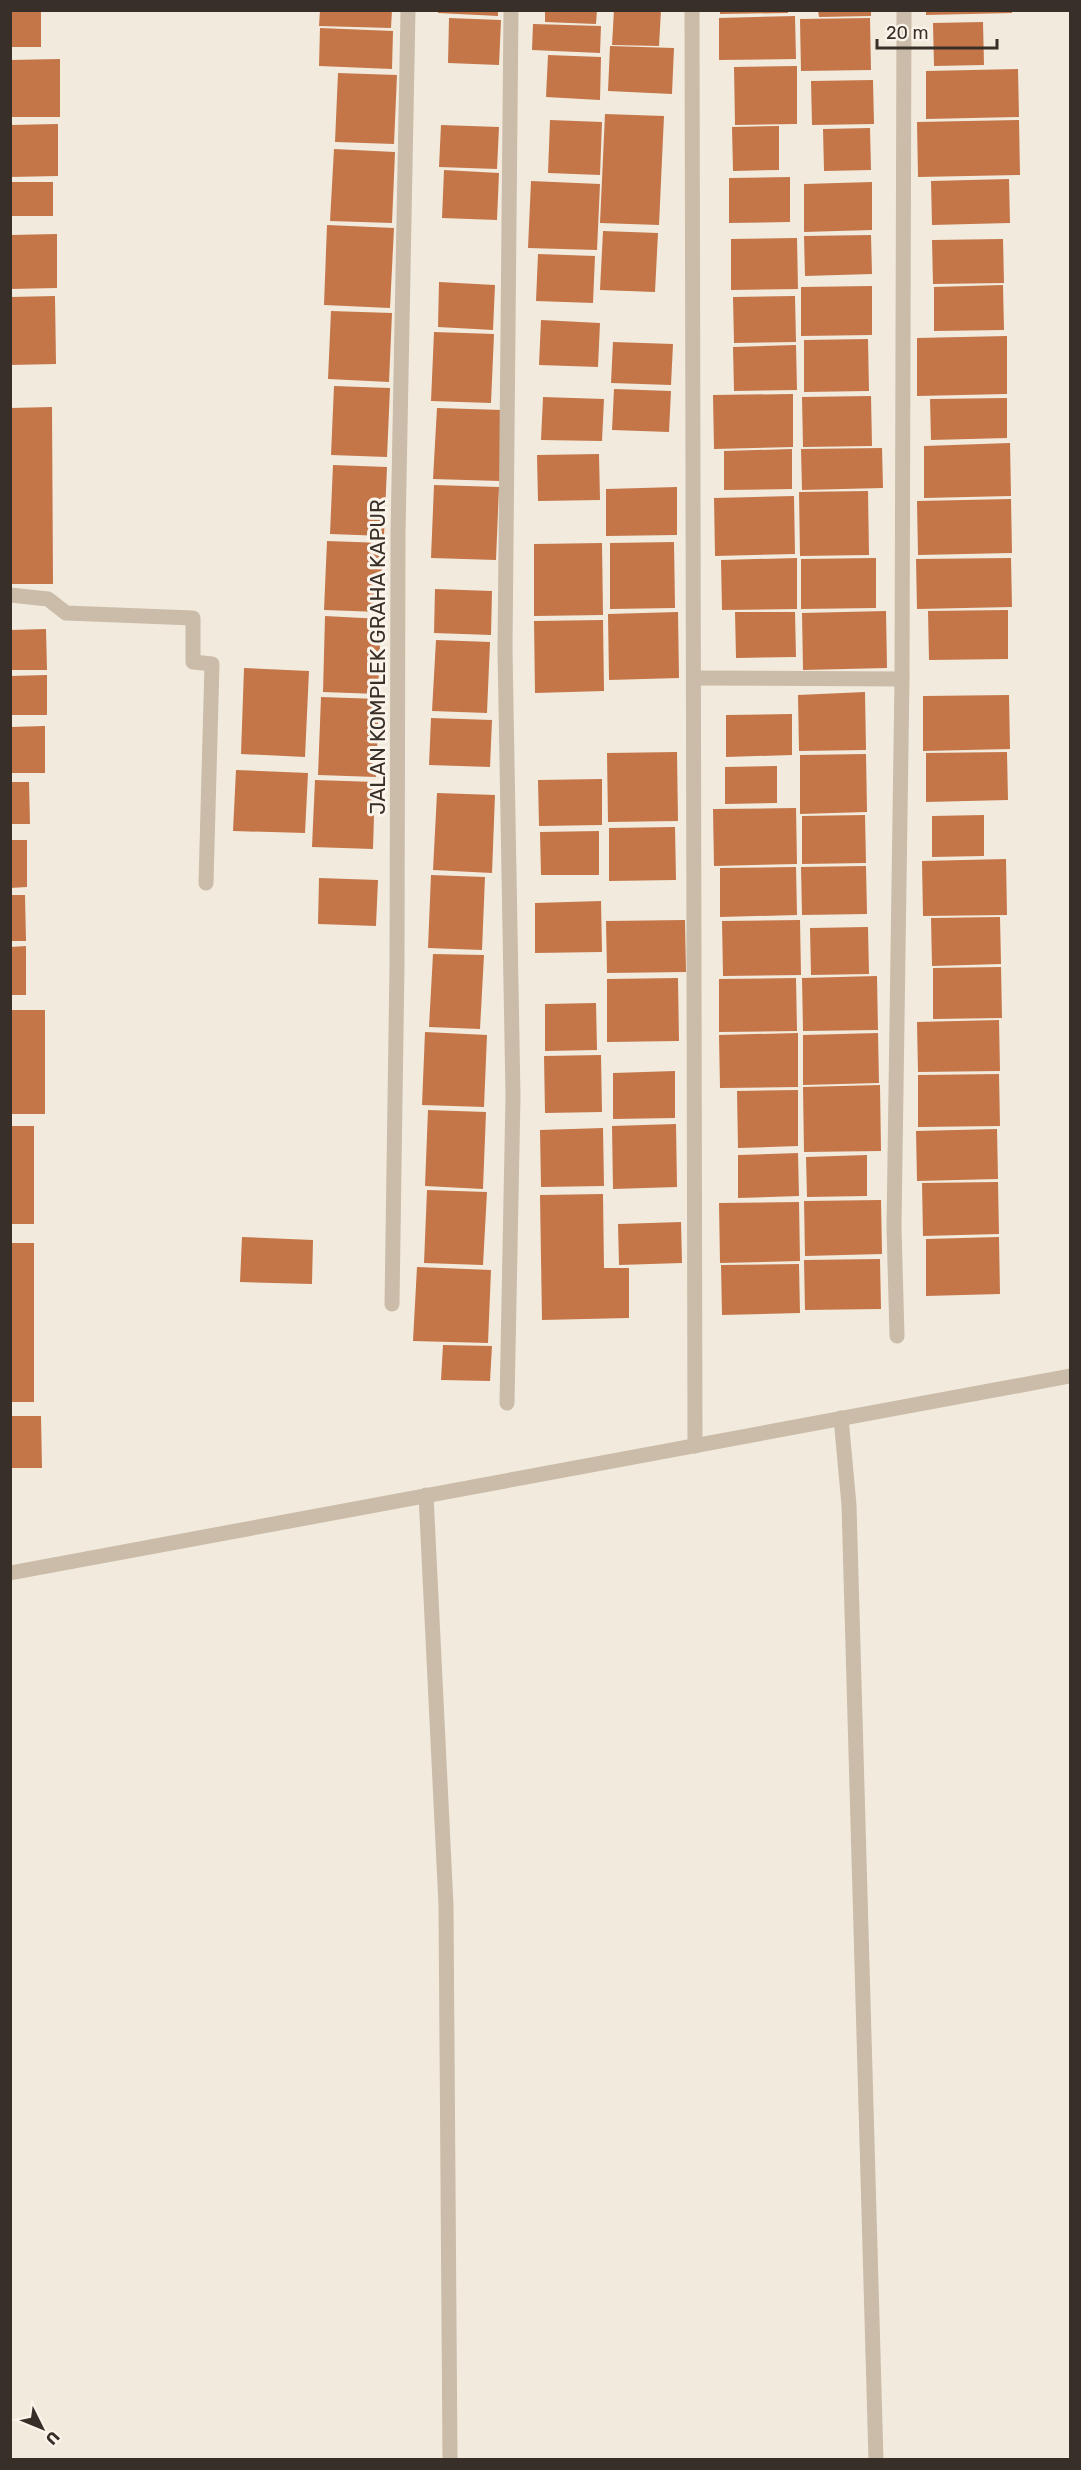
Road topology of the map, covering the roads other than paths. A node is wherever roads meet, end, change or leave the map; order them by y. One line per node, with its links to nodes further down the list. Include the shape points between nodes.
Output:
1 (408, 10): 9 (street, JALAN KOMPLEK GRAHA KAPUR, via 398,534)
2 (511, 10): 12 (street, via 505,650 513,1096)
3 (692, 10): 6 (street)
4 (904, 10): 7 (street)
5 (10, 595): 8 (street, via 48,599 66,613 193,618 193,663 212,664)
6 (694, 678): 7 (street); 14 (street)
7 (902, 679): 10 (street, via 894,1227)
8 (206, 883)
9 (392, 1304)
10 (897, 1336)
11 (1071, 1376): 13 (street)
12 (507, 1402)
13 (841, 1418): 14 (street); 18 (street, via 849,1505)
14 (695, 1446): 15 (street)
15 (426, 1495): 16 (street); 17 (street, via 446,1905)
16 (10, 1573)
17 (450, 2460)
18 (876, 2460)

